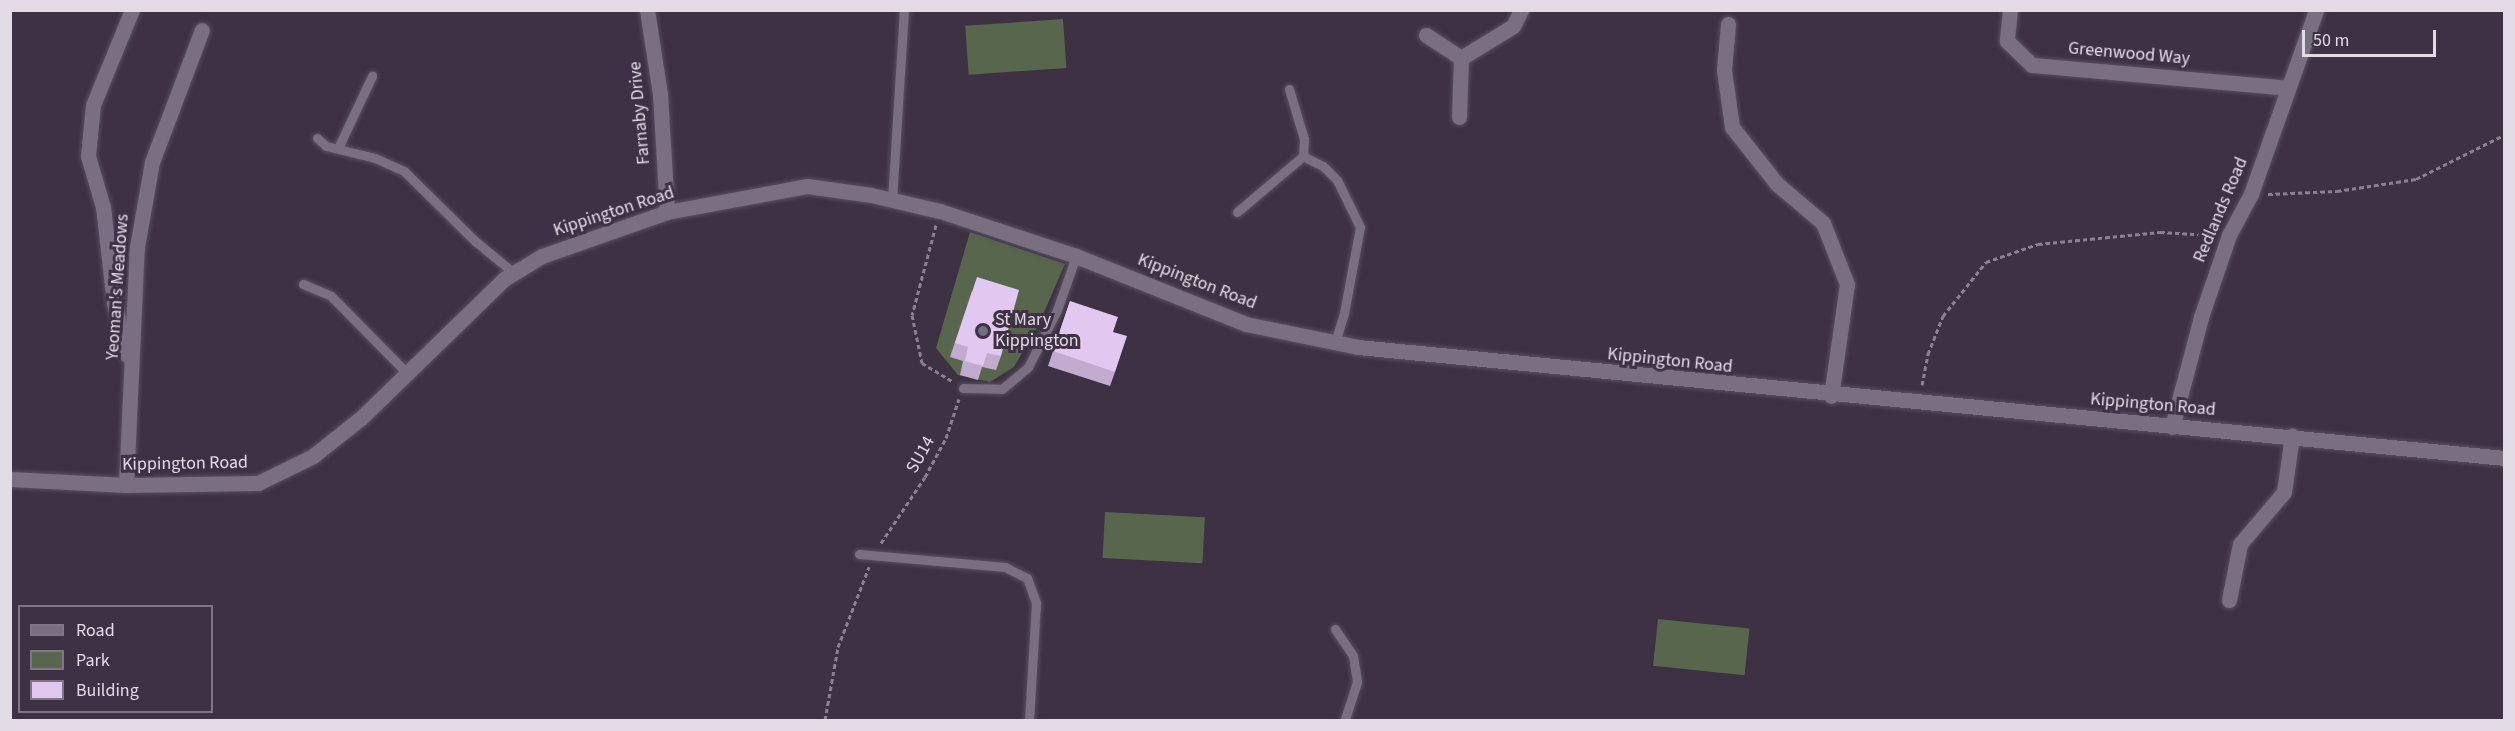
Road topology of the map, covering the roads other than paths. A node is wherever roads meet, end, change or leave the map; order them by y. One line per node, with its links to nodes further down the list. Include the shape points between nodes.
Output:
1 (132, 10): 26 (street, via 93,105 88,156 103,207 114,303)
2 (647, 10): 19 (street, Farnaby Drive, via 660,94)
3 (904, 10): 18 (lane)
4 (1521, 10): 10 (street, via 1513,26)
5 (2010, 10): 12 (street, Greenwood Way, via 2007,41 2032,65)
6 (2316, 10): 12 (street, Redlands Road)
7 (1728, 24): 28 (street, via 1724,70 1732,127 1777,184 1823,223 1847,284)
8 (202, 30): 26 (street, Yeoman's Meadows, via 152,162 137,247)
9 (1426, 34): 10 (street)
10 (1461, 58): 14 (street)
11 (372, 75): 16 (lane)
12 (2288, 88): 29 (street, Redlands Road, via 2251,194 2229,236 2201,316)
13 (1289, 89): 17 (lane, via 1304,139)
14 (1459, 117)
15 (317, 138): 16 (lane)
16 (338, 148): 22 (lane, via 404,171 475,241)
17 (1303, 156): 20 (lane); 24 (lane, via 1323,166 1337,180 1360,227)
18 (892, 200): 19 (street, Kippington Road, via 807,186); 21 (street, Kippington Road, via 940,211)
19 (667, 212): 22 (street, Kippington Road, via 542,256)
20 (1238, 212)
21 (1076, 256): 24 (street, Kippington Road, via 1246,324); 27 (lane, via 1057,310 1028,367 1002,389)
22 (514, 273): 25 (street, Kippington Road)
23 (303, 284): 25 (lane, via 331,296)
24 (1335, 343): 28 (street, Kippington Road)
25 (405, 371): 33 (street, Kippington Road, via 360,418 313,456 258,483)
26 (131, 374): 33 (street, Yeoman's Meadows)
27 (963, 388)
28 (1831, 396): 29 (street, Kippington Road)
29 (2172, 427): 30 (street, Kippington Road)
30 (2292, 436): 31 (street, Kippington Road); 35 (street, via 2284,492 2240,544)
31 (2505, 459)
32 (10, 479): 33 (street, Kippington Road)
33 (126, 485)
34 (859, 554): 37 (lane, via 1005,567 1027,578 1036,603)
35 (2229, 600)
36 (1335, 629): 38 (lane, via 1353,656 1357,682)
37 (1029, 720)
38 (1345, 720)

